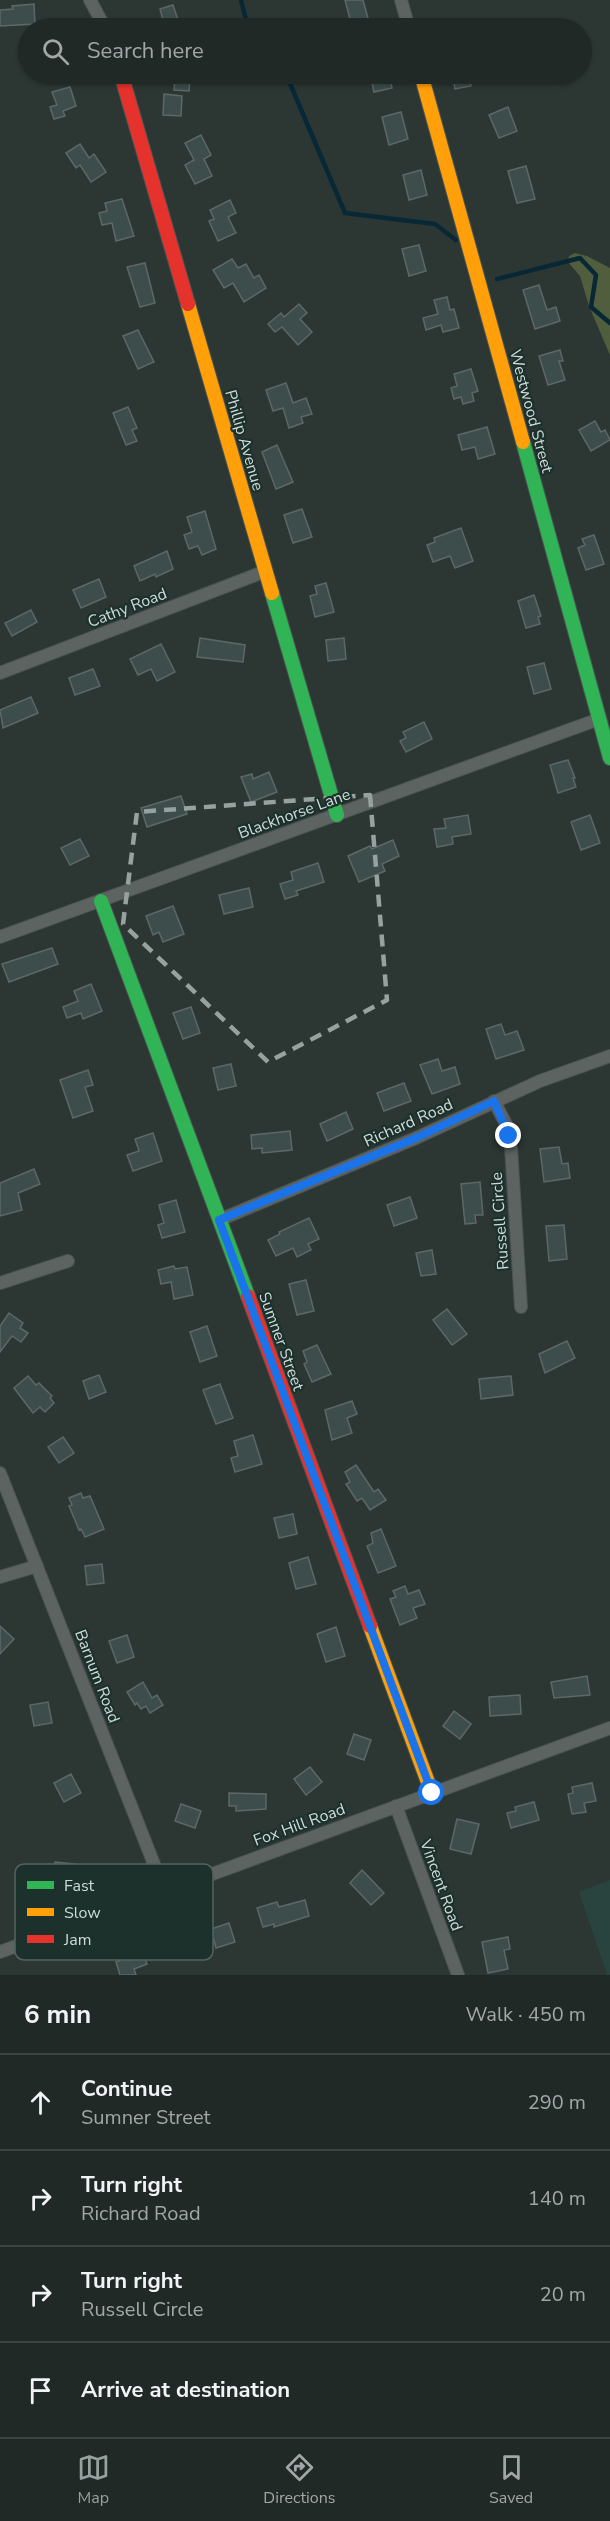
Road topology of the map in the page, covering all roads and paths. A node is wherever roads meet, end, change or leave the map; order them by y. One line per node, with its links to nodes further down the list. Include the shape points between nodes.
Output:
1 (90, 0): 3 (street)
2 (401, 0): 4 (street)
3 (100, 18)
4 (406, 18)
5 (124, 84): 7 (street, Phillip Avenue)
6 (424, 84): 9 (street, Westwood Street)
7 (266, 571): 8 (street, Cathy Road); 11 (street, Phillip Avenue)
8 (0, 673)
9 (599, 719): 10 (street, Westwood Street); 11 (street, Blackhorse Lane)
10 (610, 758)
11 (337, 815): 12 (street, Blackhorse Lane)
12 (101, 901): 13 (street, Blackhorse Lane); 16 (street, Sumner Street)
13 (0, 937)
14 (610, 1056): 15 (street, Richard Road)
15 (494, 1101): 16 (street, Richard Road); 19 (street, Russell Circle, via 509,1136)
16 (219, 1220): 24 (street, Sumner Street)
17 (68, 1261): 18 (street)
18 (0, 1282)
19 (521, 1307)
20 (0, 1473): 21 (street, Barnum Road)
21 (37, 1566): 22 (street); 26 (street, Barnum Road)
22 (0, 1577)
23 (610, 1728): 24 (street, Fox Hill Road)
24 (432, 1793): 25 (street, Fox Hill Road)
25 (396, 1806): 27 (street, Fox Hill Road); 30 (street, Vincent Road)
26 (154, 1864)
27 (213, 1874)
28 (15, 1947): 29 (street, Fox Hill Road)
29 (0, 1952)
30 (458, 1975)

